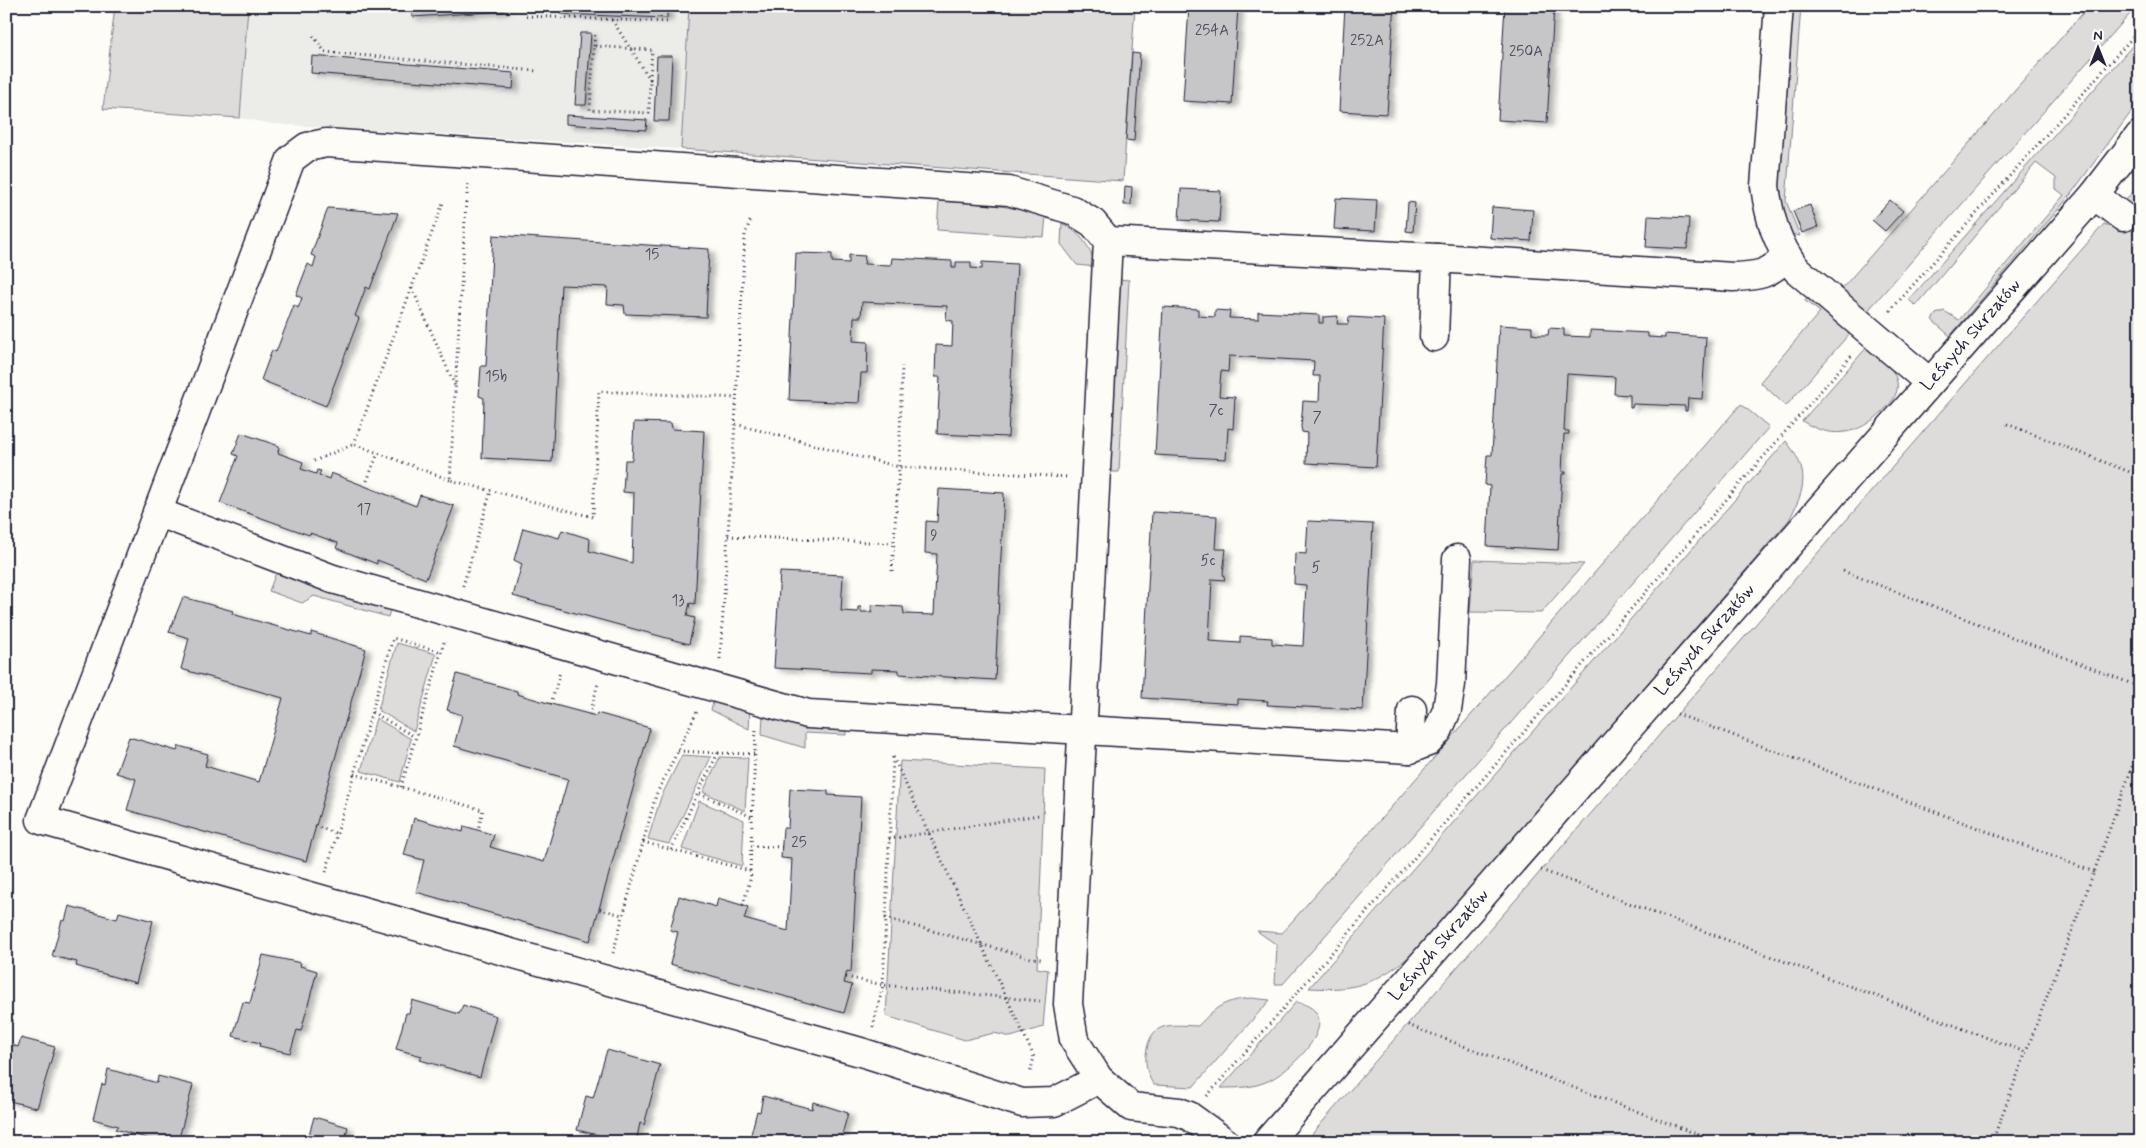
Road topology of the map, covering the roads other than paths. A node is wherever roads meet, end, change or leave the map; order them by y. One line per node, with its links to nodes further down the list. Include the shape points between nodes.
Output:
1 (1779, 6): 6 (street, via 1765,186 1768,210)
2 (2140, 136): 3 (street, Leśnych Skrzatów)
3 (2094, 195): 4 (street); 9 (street, Leśnych Skrzatów)
4 (2123, 218)
5 (1108, 241): 7 (street); 10 (street, via 1093,223 1072,210 1009,191 326,143 307,146 291,159); 13 (street)
6 (1786, 257): 7 (street, via 1776,268 1760,276); 9 (street, via 1848,315)
7 (1437, 258): 8 (street)
8 (1434, 337)
9 (1929, 382): 17 (street, Leśnych Skrzatów)
10 (157, 512): 13 (street, via 450,626 718,689 808,714); 15 (street, via 41,820 864,1053 1022,1103 1054,1102)
11 (1457, 559): 14 (street, via 1447,710 1438,732 1428,742)
12 (1412, 710): 14 (street)
13 (1082, 730): 14 (street); 15 (street, via 1068,1004 1074,1040)
14 (1410, 749)
15 (1099, 1079): 16 (street, via 1131,1107 1179,1112)
16 (1225, 1142)
17 (1267, 1142)

